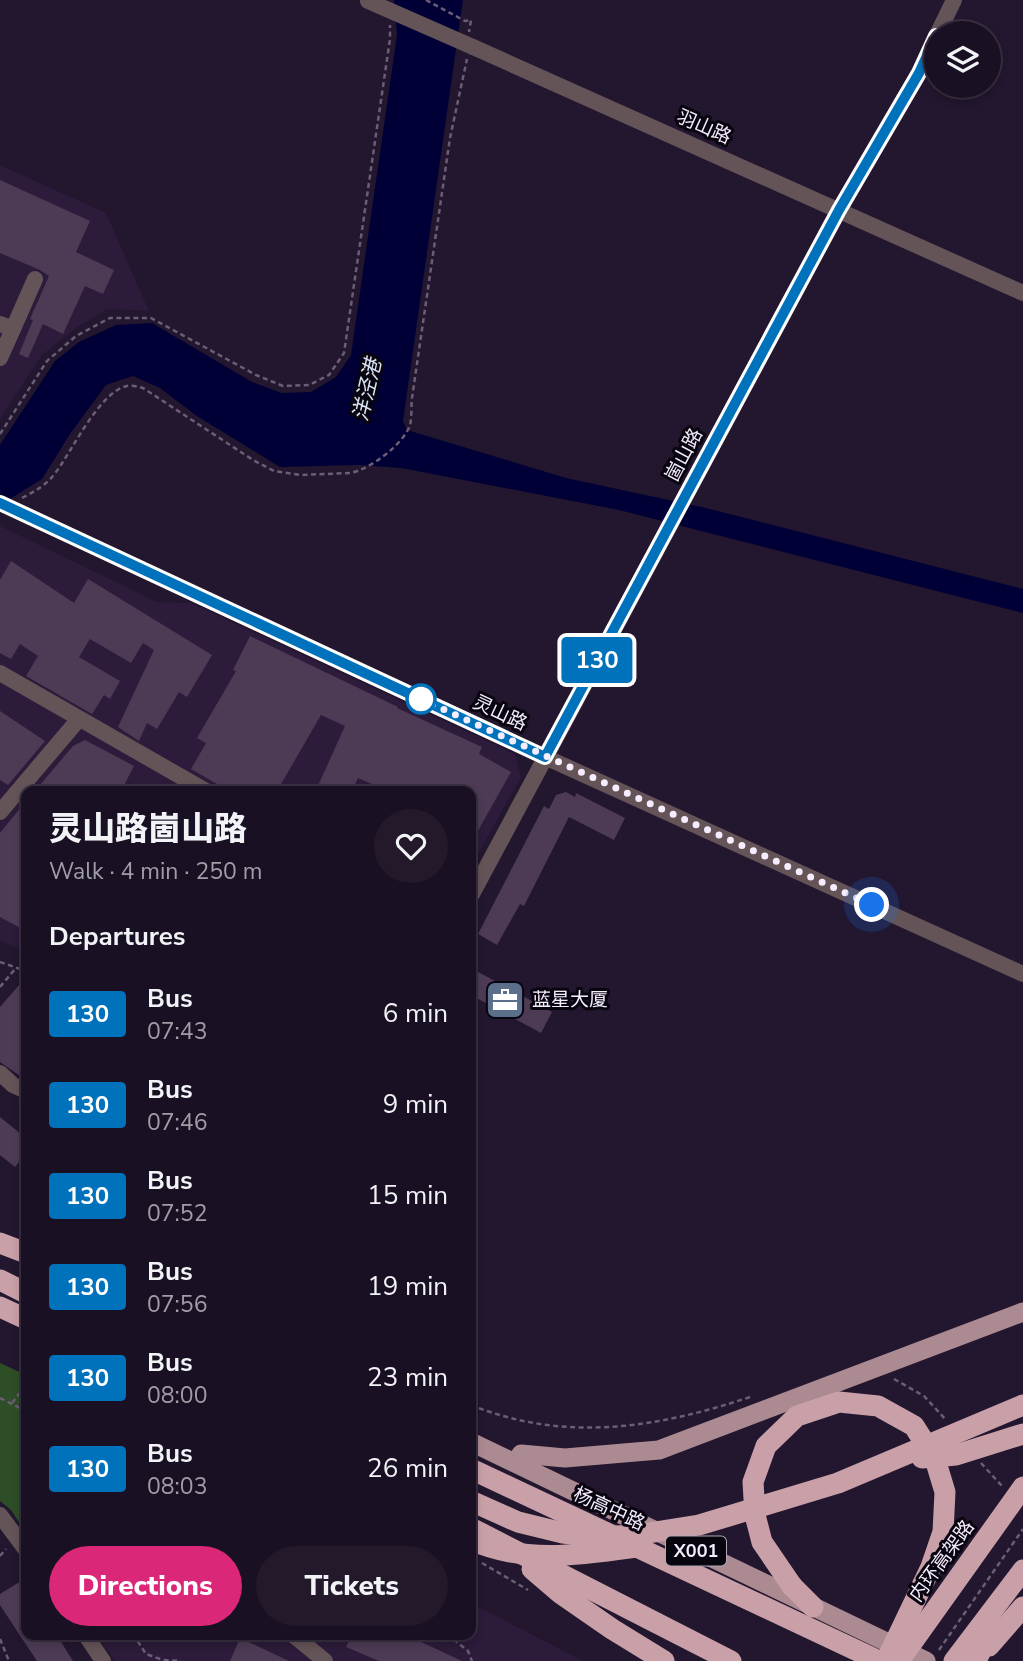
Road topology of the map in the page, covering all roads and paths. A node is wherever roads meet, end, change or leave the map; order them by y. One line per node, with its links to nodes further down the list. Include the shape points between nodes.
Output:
1 (367, 0): 6 (street, 羽山路, bridge)
2 (426, 0): 6 (path, via 471,20)
3 (954, 0): 5 (street, 崮山路)
4 (390, 13): 13 (path, via 344,353 329,375 309,385 282,386 151,317 110,318 47,360)
5 (944, 21)
6 (469, 48): 8 (street, 羽山路); 14 (path, via 450,138 410,427 388,453 358,472 300,475 274,471 144,388 127,386 96,410 42,488)
7 (924, 62): 8 (street, 崮山路)
8 (839, 210): 10 (street, 羽山路); 18 (street, 崮山路)
9 (35, 279): 11 (street)
10 (1023, 293)
11 (6, 327): 12 (street)
12 (0, 358)
13 (0, 434)
14 (21, 498)
15 (0, 503): 18 (street, 灵山路, bridge)
16 (0, 673): 17 (street)
17 (79, 719): 19 (street); 20 (street)
18 (545, 757): 23 (street, 崮山路); 27 (street, 灵山路)
19 (22, 786)
20 (197, 786)
21 (21, 787): 22 (street)
22 (0, 812)
23 (476, 887)
24 (0, 962): 25 (path)
25 (17, 967): 26 (path); 28 (path)
26 (21, 969)
27 (1023, 974)
28 (0, 987)
29 (0, 1073): 30 (street)
30 (21, 1089)
31 (0, 1243): 32 (highway)
32 (21, 1251)
33 (0, 1280): 34 (highway)
34 (21, 1290)
35 (0, 1292): 36 (main road)
36 (21, 1301)
37 (0, 1307): 39 (highway)
38 (1023, 1312): 48 (main road, bridge, via 659,1450 565,1458 521,1454)
39 (21, 1317)
40 (21, 1392): 43 (path)
41 (757, 1394): 45 (path, via 661,1422 609,1427 535,1424)
42 (0, 1398): 43 (path)
43 (12, 1404): 46 (path)
44 (1023, 1405): 50 (highway, bridge)
45 (476, 1407)
46 (21, 1408)
47 (1023, 1434): 50 (highway, bridge, via 956,1455)
48 (476, 1442)
49 (476, 1443): 62 (main road, X001)
50 (892, 1462): 55 (highway, bridge)
51 (476, 1471): 77 (highway, 杨高中路 / X001)
52 (1023, 1487): 79 (highway, 内环高架路, bridge)
53 (476, 1503): 55 (highway, bridge, via 518,1522 596,1537)
54 (0, 1515): 58 (street)
55 (699, 1525): 59 (highway, bridge, via 656,1544 600,1553 542,1557 492,1550)
56 (1023, 1529): 69 (path)
57 (476, 1530): 60 (highway)
58 (21, 1533)
59 (476, 1542)
60 (507, 1546): 75 (highway, via 560,1593); 76 (highway)
61 (1017, 1578): 69 (highway, bridge); 80 (highway, bridge)
62 (813, 1607): 69 (main road, X001); 78 (highway, bridge, via 792,1586 762,1542 753,1482 766,1446 796,1416 839,1402 878,1406 914,1426 935,1459 945,1492 943,1532 931,1567)
63 (1023, 1607): 80 (highway, bridge)
64 (0, 1639): 70 (path)
65 (89, 1640): 71 (street)
66 (137, 1640): 72 (path, via 146,1654)
67 (299, 1640): 73 (street)
68 (454, 1640): 74 (path)
69 (935, 1658)
70 (9, 1661)
71 (103, 1661)
72 (181, 1661)
73 (325, 1661)
74 (472, 1661)
75 (664, 1661)
76 (731, 1661)
77 (879, 1661)
78 (886, 1661)
79 (899, 1661)
80 (976, 1661)

